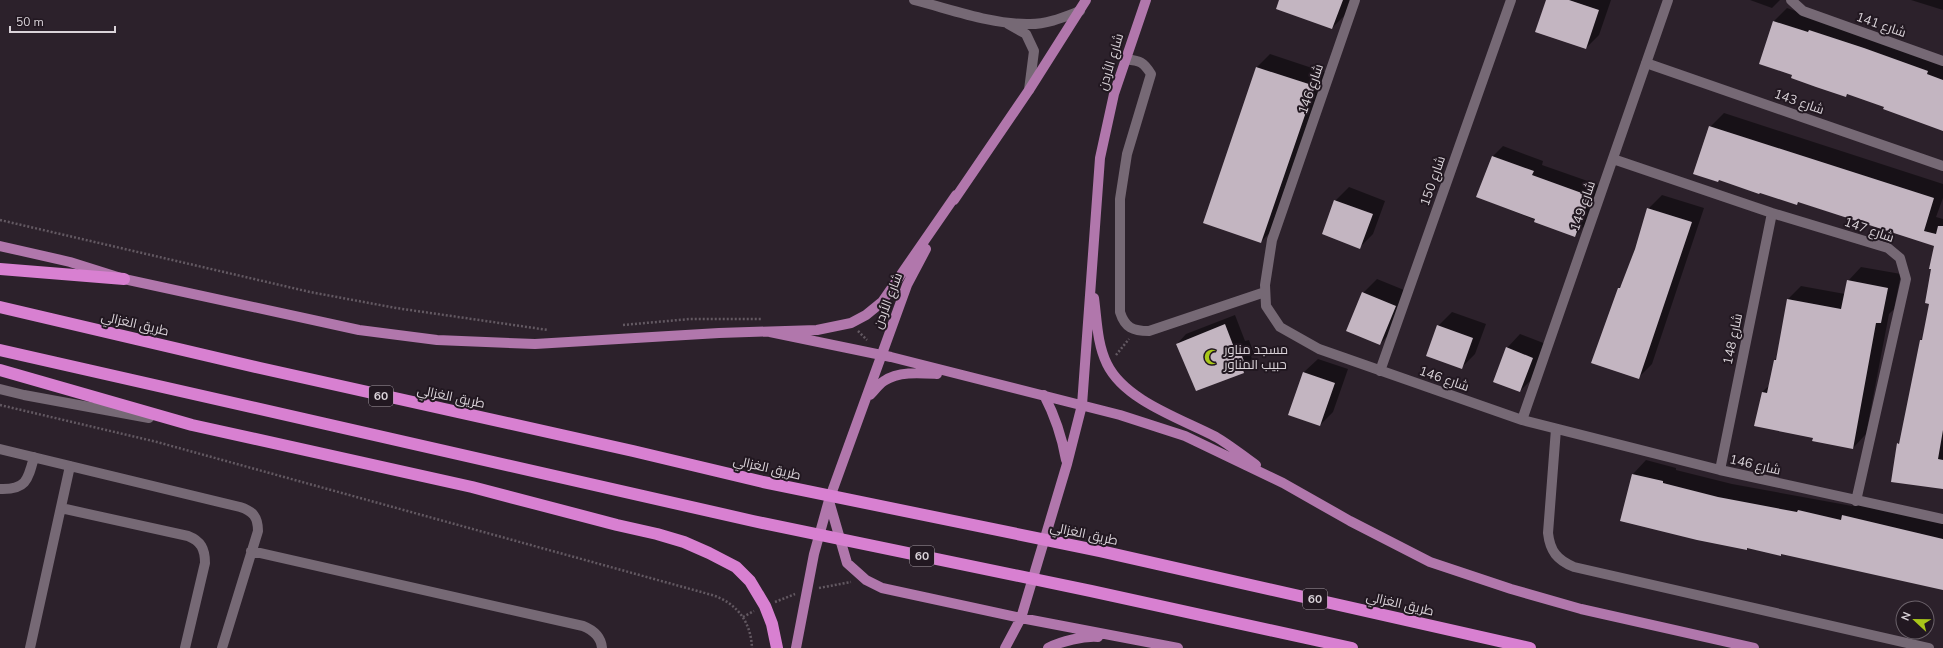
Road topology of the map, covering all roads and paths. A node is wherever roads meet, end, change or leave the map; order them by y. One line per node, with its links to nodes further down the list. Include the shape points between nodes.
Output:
1 (914, 0): 9 (street)
2 (1086, 0): 8 (main road, شارع الأردن)
3 (1355, 0): 23 (street, شارع 146, via 1272,240)
4 (1511, 0): 32 (street, شارع 150)
5 (1668, 0): 12 (street, شارع 149)
6 (1791, 0): 11 (street, شارع 141, via 1803,11)
7 (1145, 1): 10 (main road, شارع الأردن)
8 (1080, 11): 9 (street, via 1053,21 1031,24); 13 (main road, شارع الأردن)
9 (1006, 23): 13 (street, via 1026,34 1034,51)
10 (1125, 59): 21 (main road, شارع الأردن, via 1114,94 1100,158); 23 (street, via 1140,61 1151,74 1127,154 1120,199 1120,312 1123,322 1136,331 1149,331)
11 (1943, 60)
12 (1646, 63): 14 (street, شارع 149); 15 (street, شارع 143)
13 (1029, 90): 16 (main road, شارع الأردن)
14 (1613, 159): 17 (street, شارع 147); 39 (street, شارع 149)
15 (1943, 166)
16 (956, 196): 28 (main road, via 882,302 866,315 851,324 834,328); 30 (main road, شارع الأردن, via 907,285)
17 (1772, 213): 46 (street, شارع 148); 50 (street, شارع 147, via 1888,248 1900,258 1904,267 1906,278)
18 (0, 220): 27 (path, via 310,292 396,308)
19 (0, 246): 22 (main road, via 70,262)
20 (0, 269): 22 (highway)
21 (1091, 274): 38 (main road, شارع الأردن); 47 (main road, via 1101,351 1107,365 1121,383 1152,407 1217,438)
22 (124, 279): 28 (main road, via 359,330 423,339 535,344)
23 (1265, 292): 32 (street, شارع 146, via 1266,306 1280,327 1319,349)
24 (0, 307): 69 (highway, طريق الغزالي / 60, via 763,482 1100,551)
25 (762, 319): 26 (path, via 690,319)
26 (622, 326)
27 (553, 331)
28 (770, 332): 30 (main road)
29 (0, 350): 55 (highway, 60, via 753,520)
30 (882, 355): 33 (main road); 36 (main road, شارع الأردن)
31 (0, 370): 40 (highway)
32 (1380, 371): 39 (street, شارع 146)
33 (965, 375): 35 (main road); 36 (main road, via 918,372 900,375 884,380)
34 (0, 389): 40 (street)
35 (1044, 395): 38 (main road); 44 (main road, via 1063,440)
36 (867, 398): 49 (main road, شارع الأردن)
37 (0, 405): 61 (path, via 156,442 712,595 730,603 743,617 751,637)
38 (1082, 405): 44 (main road, شارع الأردن); 47 (main road, via 1185,436)
39 (1522, 420): 41 (street, شارع 146)
40 (192, 425): 62 (highway, via 472,487 684,542 736,567 750,581 766,606)
41 (1556, 429): 46 (street, شارع 146); 71 (street, via 1548,533 1555,555 1563,562 1574,567)
42 (0, 449): 43 (street)
43 (34, 457): 45 (street); 48 (street, via 30,474 22,485)
44 (1067, 464): 54 (main road, شارع الأردن)
45 (70, 466): 51 (street); 53 (street, via 248,509 258,522 258,531)
46 (1720, 470): 50 (street, شارع 146)
47 (1283, 483): 70 (main road, via 1430,562 1581,610)
48 (0, 489)
49 (829, 500): 54 (main road, via 847,564 866,580 882,588); 63 (main road, شارع الأردن, via 814,554)
50 (1856, 501): 52 (street, شارع 146)
51 (61, 508): 57 (street); 58 (street, via 196,539 202,546 205,562)
52 (1943, 519)
53 (251, 551): 59 (street); 60 (street, via 583,626 592,630)
54 (1021, 618): 56 (main road); 64 (main road, شارع الأردن)
55 (1230, 621): 67 (highway); 68 (highway, 60)
56 (1130, 639): 65 (main road, via 1092,636 1058,643); 66 (main road)
57 (30, 648)
58 (185, 648)
59 (222, 648)
60 (602, 648)
61 (752, 648)
62 (777, 648)
63 (796, 648)
64 (1005, 648)
65 (1048, 648)
66 (1178, 648)
67 (1318, 648)
68 (1352, 648)
69 (1530, 648)
70 (1754, 648)
71 (1929, 648)

